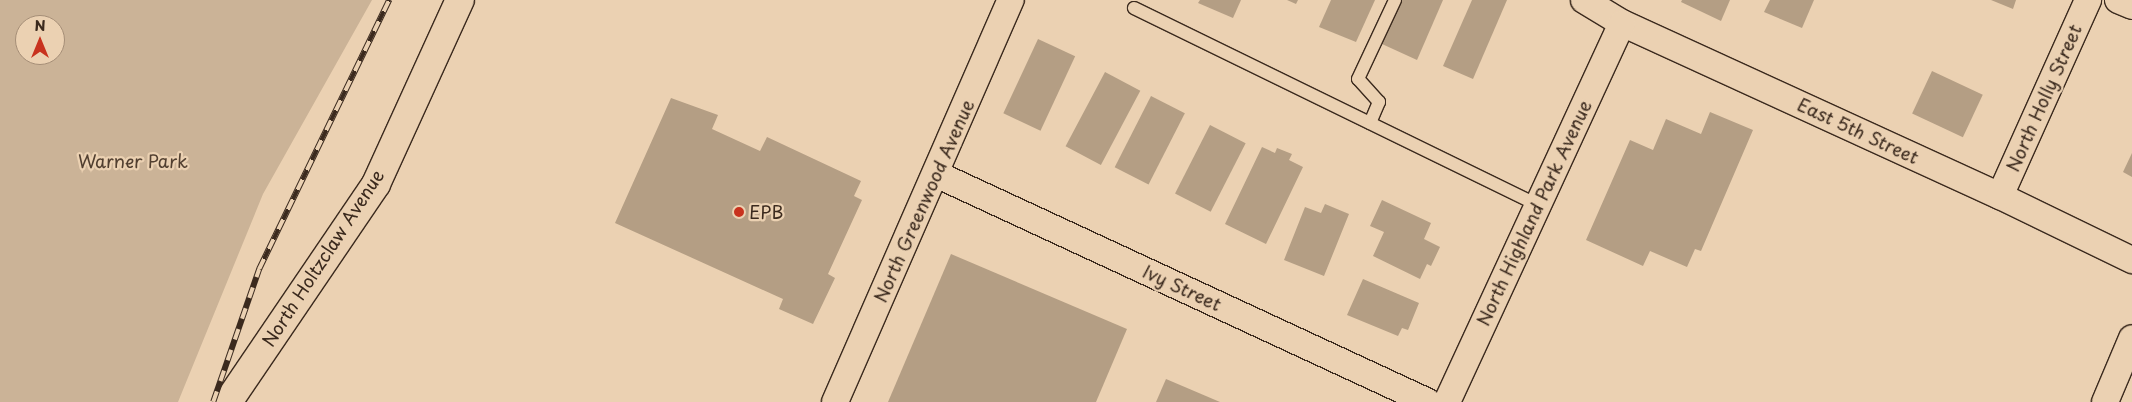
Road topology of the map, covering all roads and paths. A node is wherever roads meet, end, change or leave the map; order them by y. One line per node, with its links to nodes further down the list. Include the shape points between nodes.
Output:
1 (460, 0): 16 (main road, North Holtzclaw Avenue, via 376,184)
2 (1010, 0): 11 (street, North Greenwood Avenue)
3 (1395, 0): 10 (lane, via 1358,79 1379,102)
4 (1584, 0): 9 (street, East 5th Street)
5 (2088, 0): 12 (street, North Holly Street)
6 (2118, 0): 7 (street)
7 (2132, 6)
8 (1134, 8): 10 (lane)
9 (1622, 23): 12 (street, East 5th Street); 13 (street, North Highland Park Avenue)
10 (1370, 123): 13 (lane)
11 (936, 174): 17 (street, North Greenwood Avenue); 18 (street, Ivy Street)
12 (2000, 196): 14 (street, East 5th Street)
13 (1538, 205): 19 (street, North Highland Park Avenue)
14 (2132, 260)
15 (2132, 338): 20 (street)
16 (228, 402)
17 (835, 402)
18 (1428, 402)
19 (1447, 402)
20 (2106, 402)

